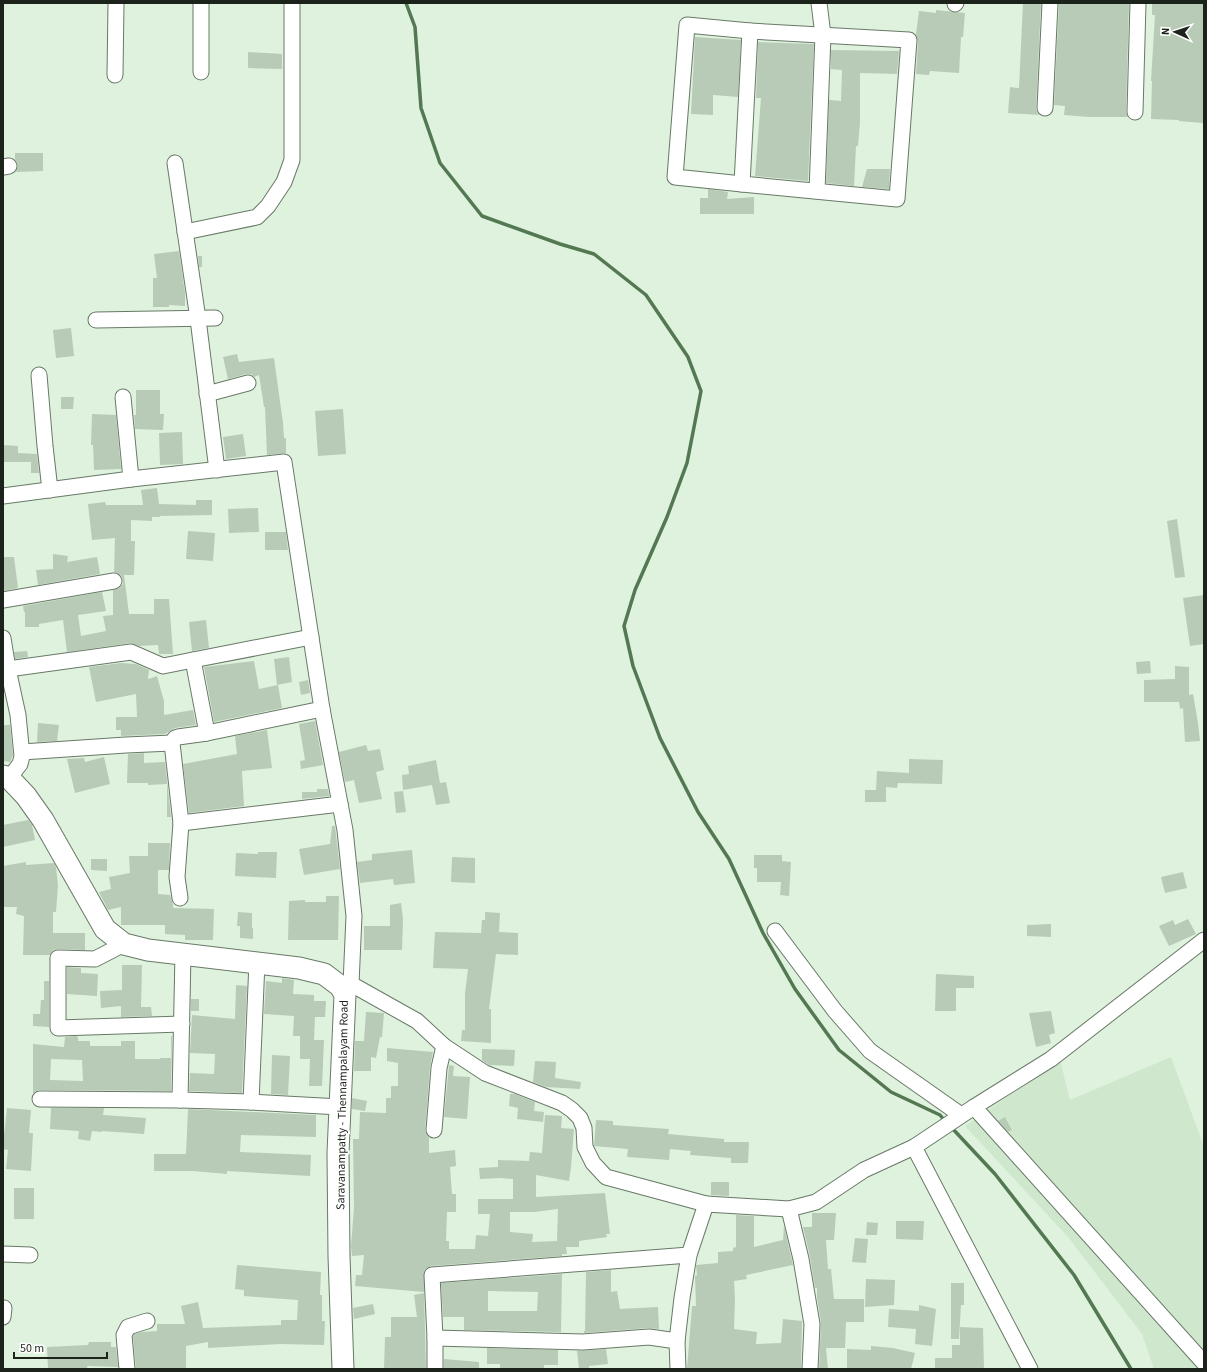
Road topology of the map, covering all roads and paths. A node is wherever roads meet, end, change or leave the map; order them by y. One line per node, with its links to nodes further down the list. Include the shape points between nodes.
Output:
1 (116, 3): 10 (street)
2 (202, 3): 9 (street)
3 (292, 3): 16 (street, via 292,160 284,182 257,217)
4 (819, 3): 8 (street)
5 (1050, 3): 11 (street)
6 (1138, 3): 12 (street)
7 (750, 31): 8 (street); 14 (street); 14 (street, via 686,25 675,177)
8 (823, 35): 15 (street); 15 (street, via 909,40 897,199)
9 (201, 72)
10 (115, 75)
11 (1045, 108)
12 (1135, 112)
13 (175, 163): 16 (street)
14 (742, 184): 15 (street)
15 (817, 191)
16 (184, 232): 18 (street)
17 (215, 318): 18 (street)
18 (198, 319): 19 (street); 22 (street)
19 (96, 320)
20 (39, 375): 26 (street)
21 (248, 383): 22 (street)
22 (207, 394): 24 (street)
23 (123, 398): 25 (street)
24 (217, 470): 25 (street); 30 (street, via 284,462)
25 (131, 479): 26 (street)
26 (50, 490): 27 (street)
27 (3, 496)
28 (114, 581): 29 (street)
29 (3, 600)
30 (311, 637): 32 (street); 34 (street)
31 (3, 638): 33 (street)
32 (193, 660): 33 (street, via 163,666 131,652); 35 (street)
33 (8, 669): 37 (street, via 18,715)
34 (322, 709): 35 (street); 39 (street)
35 (207, 733): 36 (street, via 178,737)
36 (172, 743): 37 (street); 40 (street)
37 (22, 752): 38 (street, via 20,764)
38 (6, 777): 44 (main road, Saravanampatty - Thennampalayam Road, via 26,796 43,820 105,929)
39 (340, 804): 40 (street); 47 (street, via 354,916)
40 (181, 823): 41 (street, via 177,877)
41 (180, 898)
42 (775, 931): 55 (street, via 835,1011 870,1051)
43 (1204, 940): 54 (street, via 1051,1059)
44 (124, 944): 45 (main road, Saravanampatty - Thennampalayam Road, via 148,950); 48 (street, via 95,959 58,958 58,1028)
45 (184, 953): 46 (main road, Saravanampatty - Thennampalayam Road); 48 (street)
46 (257, 962): 47 (main road, Saravanampatty - Thennampalayam Road, via 324,974); 52 (street)
47 (346, 985): 49 (street, via 417,1022); 53 (main road, Saravanampatty - Thennampalayam Road)
48 (182, 1024): 51 (street)
49 (444, 1046): 56 (street, via 438,1068); 58 (street, via 485,1073 572,1110 580,1118 584,1128 585,1147 593,1163 606,1177)
50 (40, 1099): 51 (street)
51 (180, 1100): 52 (street)
52 (251, 1102): 53 (street)
53 (340, 1107): 68 (main road, Saravanampatty - Thennampalayam Road, via 339,1256)
54 (974, 1107): 55 (street); 66 (street)
55 (961, 1116): 57 (street)
56 (434, 1130)
57 (914, 1147): 59 (street, via 864,1170 816,1202); 72 (street)
58 (706, 1204): 59 (street); 62 (street)
59 (789, 1209): 71 (street, via 812,1324)
60 (3, 1254): 61 (street)
61 (30, 1255)
62 (689, 1255): 64 (street, via 432,1275); 65 (street)
63 (148, 1321): 67 (street, via 128,1327 124,1335)
64 (435, 1338): 65 (street, via 583,1342 649,1336); 69 (street)
65 (677, 1342): 70 (street)
66 (1204, 1363)
67 (127, 1369)
68 (344, 1369)
69 (435, 1369)
70 (678, 1369)
71 (810, 1369)
72 (1030, 1369)

